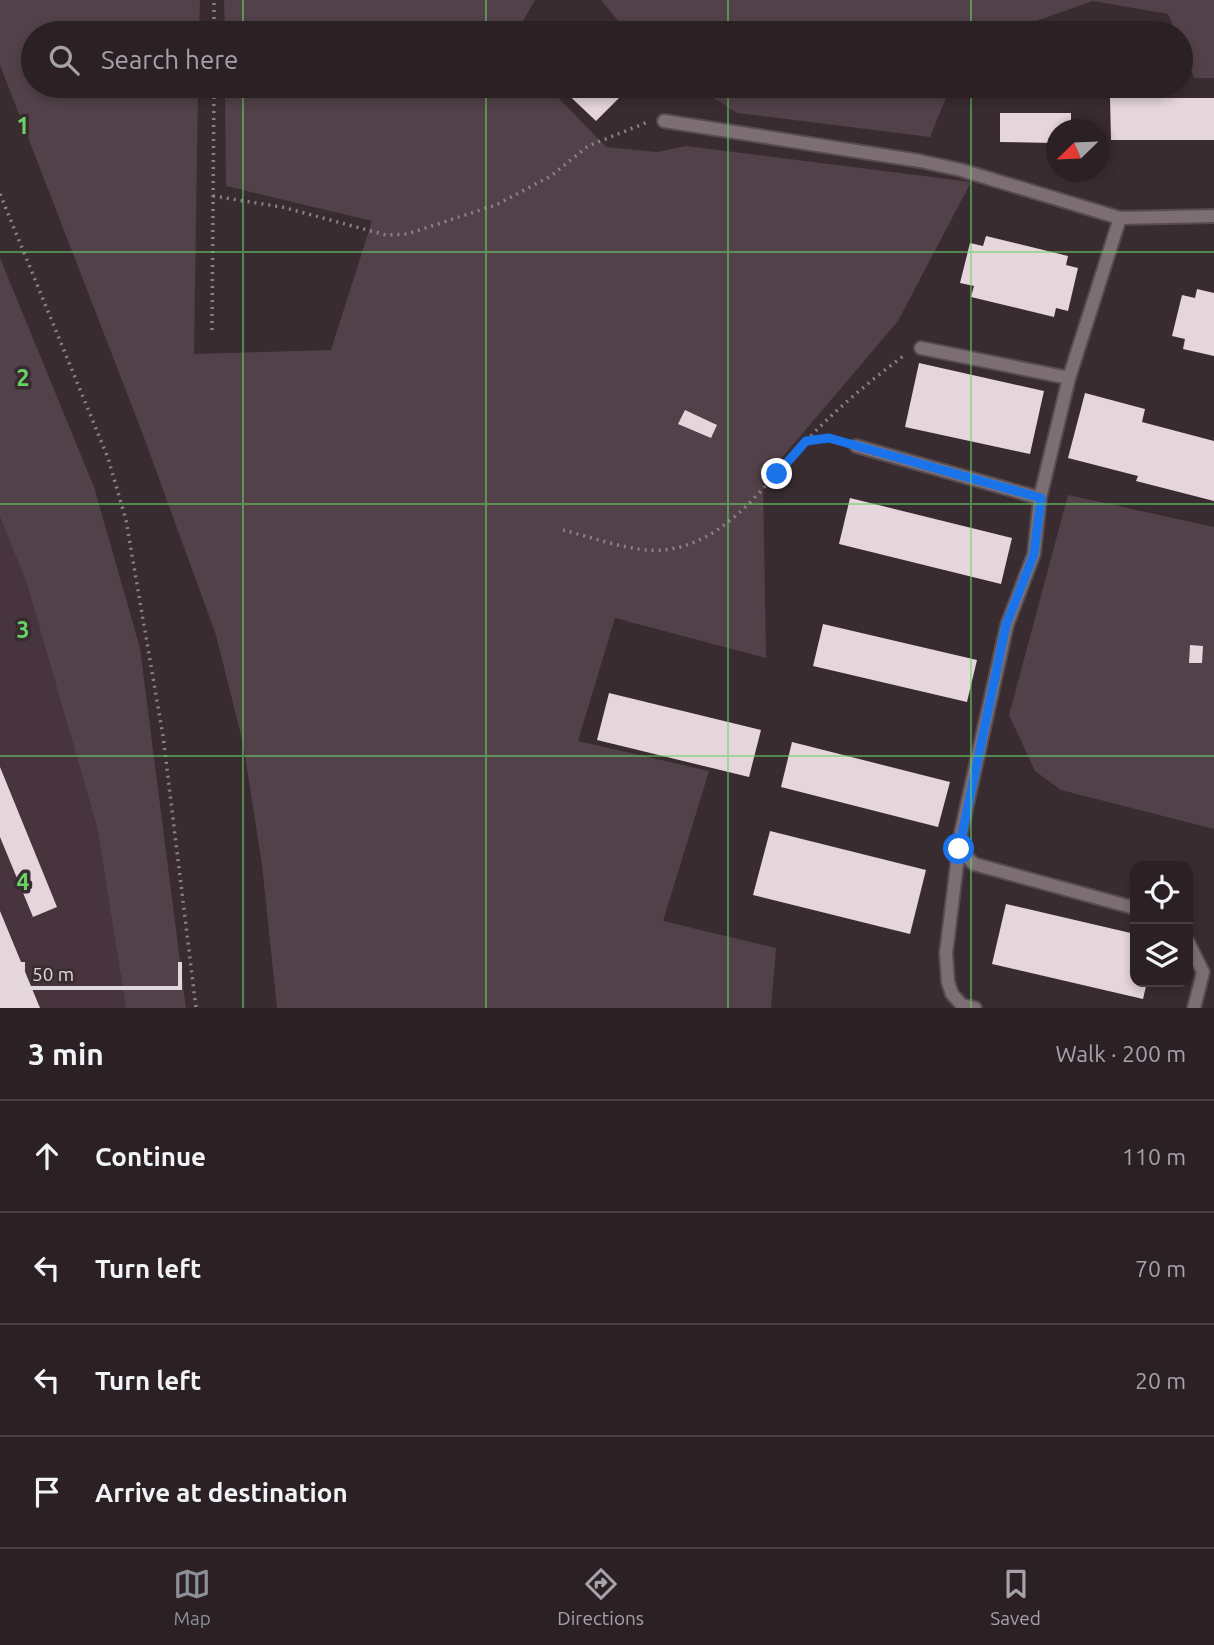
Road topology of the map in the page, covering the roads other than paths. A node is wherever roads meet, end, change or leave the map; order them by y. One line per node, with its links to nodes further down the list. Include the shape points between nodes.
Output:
1 (664, 121): 3 (lane, via 920,161)
2 (1214, 216): 3 (lane)
3 (1120, 218): 5 (lane)
4 (921, 348): 5 (lane)
5 (1069, 379): 7 (lane)
6 (856, 446): 7 (lane)
7 (1041, 498): 8 (lane, via 1034,554 1006,625)
8 (959, 849): 9 (lane, via 974,864); 11 (lane, via 946,953 948,982 962,1005)
9 (1130, 907)
10 (1193, 952): 12 (lane, via 1203,972)
11 (975, 1008)
12 (1194, 1008)

